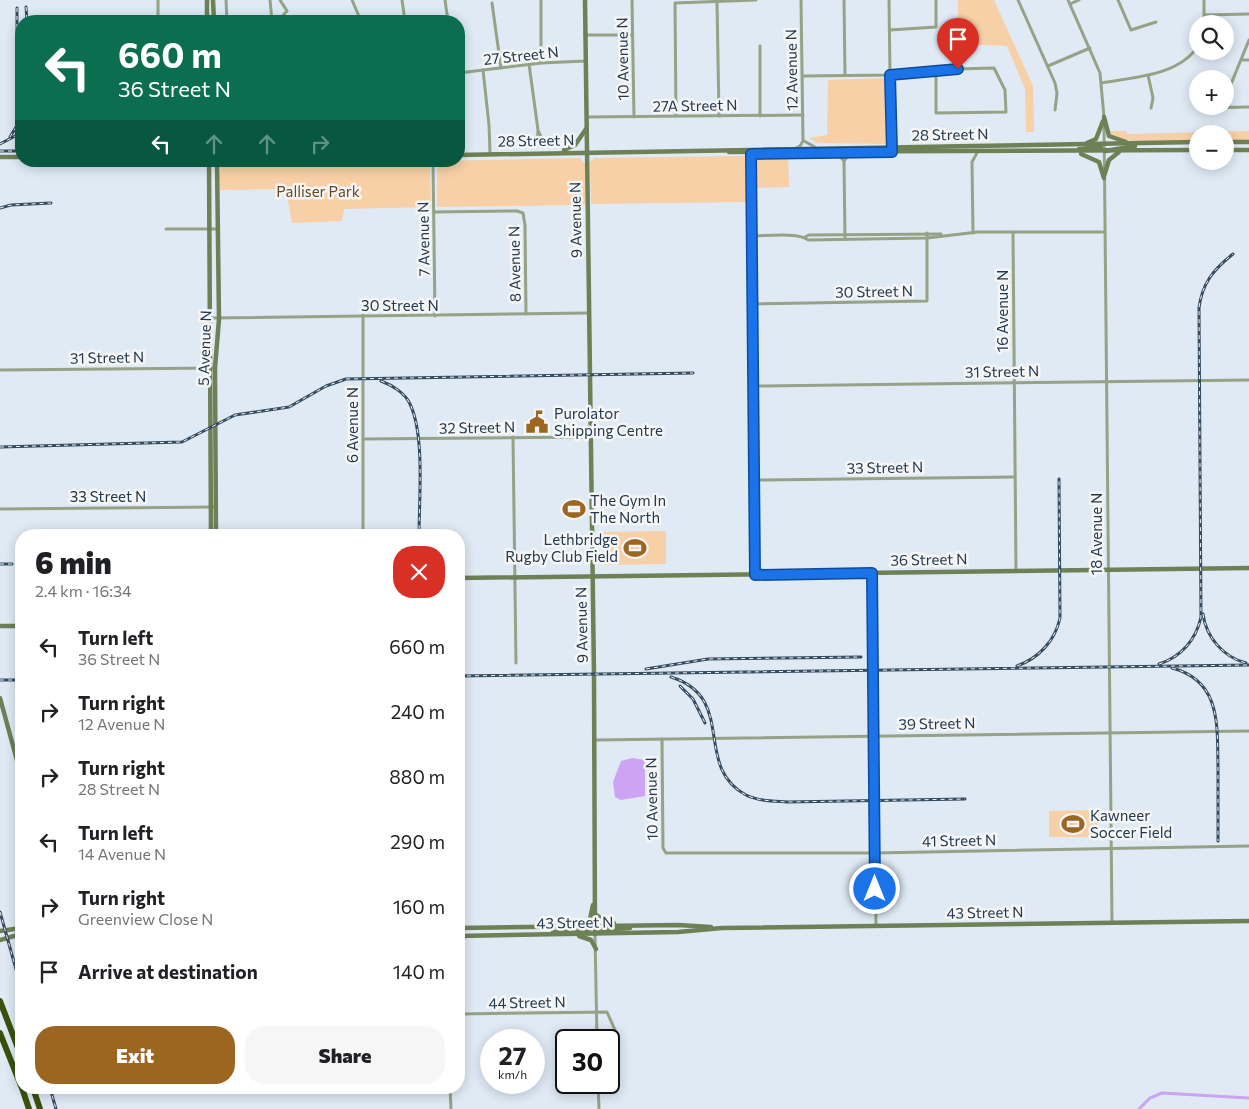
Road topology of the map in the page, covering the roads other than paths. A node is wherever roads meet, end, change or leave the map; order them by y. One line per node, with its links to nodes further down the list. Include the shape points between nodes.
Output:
1 (158, 0): 27 (street)
2 (207, 0): 28 (main road)
3 (213, 0): 29 (main road)
4 (226, 0): 30 (street)
5 (270, 0): 31 (street)
6 (280, 0): 32 (street, via 287,10)
7 (352, 0): 33 (street)
8 (402, 0): 34 (street)
9 (445, 0): 35 (street)
10 (540, 0): 48 (street)
11 (585, 0): 39 (main road, 9 Avenue N)
12 (632, 0): 40 (street, 10 Avenue N)
13 (756, 0): 23 (street)
14 (801, 0): 58 (street, 12 Avenue N)
15 (844, 0): 55 (street)
16 (889, 0): 38 (street)
17 (936, 0): 38 (street, via 936,27)
18 (1018, 0): 50 (street)
19 (1068, 0): 25 (street, 18 Avenue N)
20 (1079, 0): 25 (street)
21 (1118, 0): 37 (street, via 1131,30)
22 (1204, 0): 36 (street)
23 (717, 2): 66 (street, via 675,3); 67 (street)
24 (492, 3): 51 (street)
25 (1070, 4): 43 (street, 18 Avenue N)
26 (1249, 14): 36 (street)
27 (158, 15)
28 (207, 15)
29 (214, 15)
30 (227, 15)
31 (271, 15)
32 (283, 15)
33 (358, 15)
34 (404, 15)
35 (447, 15)
36 (1204, 15)
37 (1156, 22)
38 (890, 30): 56 (street)
39 (585, 35): 40 (street); 47 (main road, 9 Avenue N)
40 (632, 35): 70 (street, 10 Avenue N)
41 (1249, 40): 45 (street)
42 (760, 46): 68 (street)
43 (1090, 48): 50 (street); 60 (street, 18 Avenue N)
44 (1189, 55): 57 (street, via 1182,62)
45 (1241, 60): 46 (street); 59 (street)
46 (1249, 60)
47 (586, 61): 48 (street, 27 Street N); 69 (main road, 9 Avenue N)
48 (541, 63): 49 (street, 27 Street N)
49 (529, 64): 51 (street, 27 Street N); 73 (street)
50 (1048, 66): 64 (street, via 1057,88)
51 (501, 68): 52 (street, 27 Street N)
52 (482, 70): 53 (street, 27 Street N); 98 (street, via 490,125)
53 (465, 72)
54 (936, 72): 54 (street, via 994,68 1004,90 1006,112 936,113); 56 (street)
55 (845, 75): 56 (street); 58 (street)
56 (890, 75): 84 (street)
57 (1148, 75): 60 (street); 63 (street)
58 (803, 76): 65 (street, 12 Avenue N)
59 (1234, 77)
60 (1102, 83): 71 (street, 18 Avenue N)
61 (1234, 107): 62 (street)
62 (1249, 107)
63 (1152, 108)
64 (1055, 110)
65 (803, 115): 68 (street, 27A Street N); 74 (street, 12 Avenue N)
66 (676, 116): 67 (street, 27A Street N); 70 (street, 27A Street N)
67 (719, 116): 68 (street, 27A Street N)
68 (760, 116)
69 (587, 117): 70 (street, 27A Street N); 72 (main road, 9 Avenue N)
70 (634, 117)
71 (1104, 117): 79 (street, 18 Avenue N); 80 (main road, via 1109,136); 81 (main road, via 1096,139)
72 (587, 128): 88 (main road, 9 Avenue N); 92 (main road, via 575,145)
73 (538, 130)
74 (803, 141): 82 (street); 83 (street)
75 (1189, 142): 78 (main road, 28 Street N)
76 (1234, 142): 77 (main road)
77 (1249, 142)
78 (1161, 143): 80 (main road, 28 Street N); 96 (main road, via 1113,148)
79 (1104, 144): 80 (main road, 28 Street N); 81 (main road, 28 Street N); 96 (street, 18 Avenue N); 99 (main road)
80 (1132, 144)
81 (1077, 145): 84 (main road, 28 Street N)
82 (818, 148): 83 (main road, 28 Street N); 84 (main road, 28 Street N)
83 (792, 149): 89 (main road, 28 Street N)
84 (892, 150): 90 (main road, 28 Street N); 94 (main road, 28 Street N)
85 (1189, 150): 97 (main road, 28 Street N)
86 (1234, 150): 87 (main road)
87 (1249, 150)
88 (587, 151): 89 (main road, 28 Street N); 92 (main road, 28 Street N); 124 (main road, 9 Avenue N)
89 (751, 151): 93 (main road, 28 Street N); 119 (street)
90 (966, 151): 91 (main road, 28 Street N); 104 (street)
91 (978, 151): 99 (main road, 28 Street N); 104 (street)
92 (560, 152): 98 (main road, 28 Street N)
93 (837, 152): 94 (main road, 28 Street N); 103 (street)
94 (850, 152): 103 (street)
95 (1071, 152): 96 (main road, 28 Street N); 99 (main road, 28 Street N); 108 (main road, via 1096,159)
96 (1104, 152): 97 (main road, 28 Street N); 108 (street, 18 Avenue N)
97 (1121, 152): 108 (main road, via 1109,160)
98 (490, 153): 100 (main road, 28 Street N)
99 (1041, 153)
100 (465, 154)
101 (0, 156): 102 (main road)
102 (15, 156)
103 (844, 161): 117 (street)
104 (972, 162): 116 (street)
105 (209, 167): 111 (main road, 5 Avenue N)
106 (218, 167): 112 (main road, 5 Avenue N)
107 (433, 167): 109 (street, 7 Avenue N)
108 (1104, 178): 114 (street, 18 Avenue N)
109 (434, 212): 125 (street, 8 Avenue N, via 523,213); 127 (street, 7 Avenue N)
110 (166, 229): 111 (street)
111 (211, 229): 112 (street); 128 (main road, 5 Avenue N)
112 (218, 229): 129 (main road, 5 Avenue N)
113 (1013, 232): 114 (street); 116 (street); 135 (street, 16 Avenue N)
114 (1105, 232): 134 (street, 18 Avenue N)
115 (927, 233): 117 (street); 118 (street); 121 (street, 30 Street N)
116 (973, 233): 118 (street)
117 (845, 234): 120 (street); 122 (street)
118 (947, 234): 121 (street)
119 (753, 236): 120 (street); 123 (street)
120 (805, 237): 122 (street, via 808,240)
121 (927, 238): 122 (street); 123 (street, 30 Street N, via 927,301)
122 (845, 240)
123 (753, 304): 136 (street)
124 (589, 313): 125 (street, 30 Street N); 138 (main road, 9 Avenue N)
125 (526, 314): 127 (street, 30 Street N)
126 (363, 315): 127 (street, 30 Street N); 129 (street, 30 Street N); 139 (street, 6 Avenue N)
127 (435, 316)
128 (211, 318): 129 (street, 30 Street N); 130 (main road, 5 Avenue N)
129 (219, 319): 131 (main road, 5 Avenue N)
130 (209, 368): 131 (street, 31 Street N); 132 (street, 31 Street N); 142 (main road, 5 Avenue N)
131 (215, 368): 142 (main road, 5 Avenue N)
132 (0, 370)
133 (1249, 380): 134 (street, 31 Street N)
134 (1107, 381): 135 (street, 31 Street N); 148 (street, 18 Avenue N)
135 (1013, 382): 136 (street, 31 Street N); 140 (street, 16 Avenue N)
136 (755, 386): 141 (street)
137 (513, 437): 138 (street, 32 Street N); 139 (street, 32 Street N); 154 (street)
138 (591, 437): 152 (main road, 9 Avenue N)
139 (363, 439): 146 (street, 6 Avenue N)
140 (1015, 477): 141 (street, 33 Street N); 149 (street, 16 Avenue N)
141 (755, 480): 151 (street)
142 (213, 507): 143 (street, 33 Street N); 144 (main road, 5 Avenue N); 145 (main road, 5 Avenue N)
143 (0, 509)
144 (211, 529)
145 (215, 529)
146 (363, 529)
147 (1249, 568): 148 (main road, 36 Street N)
148 (1108, 570): 149 (main road, 36 Street N); 160 (street, 18 Avenue N)
149 (1016, 571): 150 (main road, 36 Street N)
150 (872, 573): 151 (main road, 36 Street N); 161 (street)
151 (755, 575): 152 (main road, 36 Street N)
152 (593, 576): 154 (main road, 36 Street N); 163 (main road, 9 Avenue N)
153 (465, 578): 154 (main road, 36 Street N)
154 (516, 578): 157 (street)
155 (0, 626): 156 (main road)
156 (15, 626)
157 (516, 663)
158 (0, 698): 164 (main road)
159 (1249, 731): 160 (street, 39 Street N)
160 (1110, 732): 161 (street, 39 Street N); 167 (street, 18 Avenue N)
161 (874, 735): 162 (street, 39 Street N); 168 (street)
162 (662, 739): 163 (street, 39 Street N); 169 (street, 10 Avenue N, via 663,848)
163 (595, 740): 170 (main road, 9 Avenue N)
164 (14, 747): 165 (main road)
165 (15, 751)
166 (1249, 846): 167 (street, 41 Street N)
167 (1112, 848): 168 (street, 41 Street N); 173 (street, 18 Avenue N)
168 (875, 852): 169 (street, 41 Street N); 178 (street)
169 (670, 853)
170 (595, 894): 171 (main road, 9 Avenue N); 175 (main road, via 590,919)
171 (595, 914): 176 (main road, 9 Avenue N); 177 (main road, via 606,922)
172 (1249, 921): 173 (main road, 43 Street N)
173 (1112, 923): 178 (main road, 43 Street N)
174 (653, 925): 177 (main road, 43 Street N); 180 (main road, 43 Street N); 184 (main road, via 602,930)
175 (576, 926): 176 (main road, 43 Street N); 179 (main road, 43 Street N)
176 (595, 926): 177 (main road, 43 Street N); 184 (main road, 9 Avenue N); 185 (main road, via 588,930)
177 (623, 926)
178 (876, 926): 180 (main road, 43 Street N)
179 (465, 928)
180 (722, 928): 184 (main road, 43 Street N)
181 (15, 929): 182 (main road)
182 (0, 932)
183 (570, 934): 184 (main road, 43 Street N); 185 (main road, 43 Street N); 189 (main road, via 589,939)
184 (595, 934): 189 (street, 9 Avenue N)
185 (532, 935): 187 (main road, 43 Street N)
186 (15, 936): 188 (main road)
187 (465, 936)
188 (0, 940)
189 (596, 949): 192 (street, 9 Avenue N)
190 (0, 1001): 197 (highway)
191 (0, 1006): 197 (highway)
192 (596, 1012): 193 (street, 44 Street N); 194 (street, 9 Avenue N); 195 (street, via 607,1012)
193 (465, 1014)
194 (597, 1029)
195 (615, 1029)
196 (0, 1033): 199 (highway)
197 (14, 1034): 198 (highway)
198 (15, 1037)
199 (15, 1068)
200 (24, 1094): 204 (highway)
201 (35, 1094): 205 (highway)
202 (450, 1094): 206 (street)
203 (598, 1094): 207 (street)
204 (29, 1109)
205 (40, 1109)
206 (451, 1109)
207 (599, 1109)

